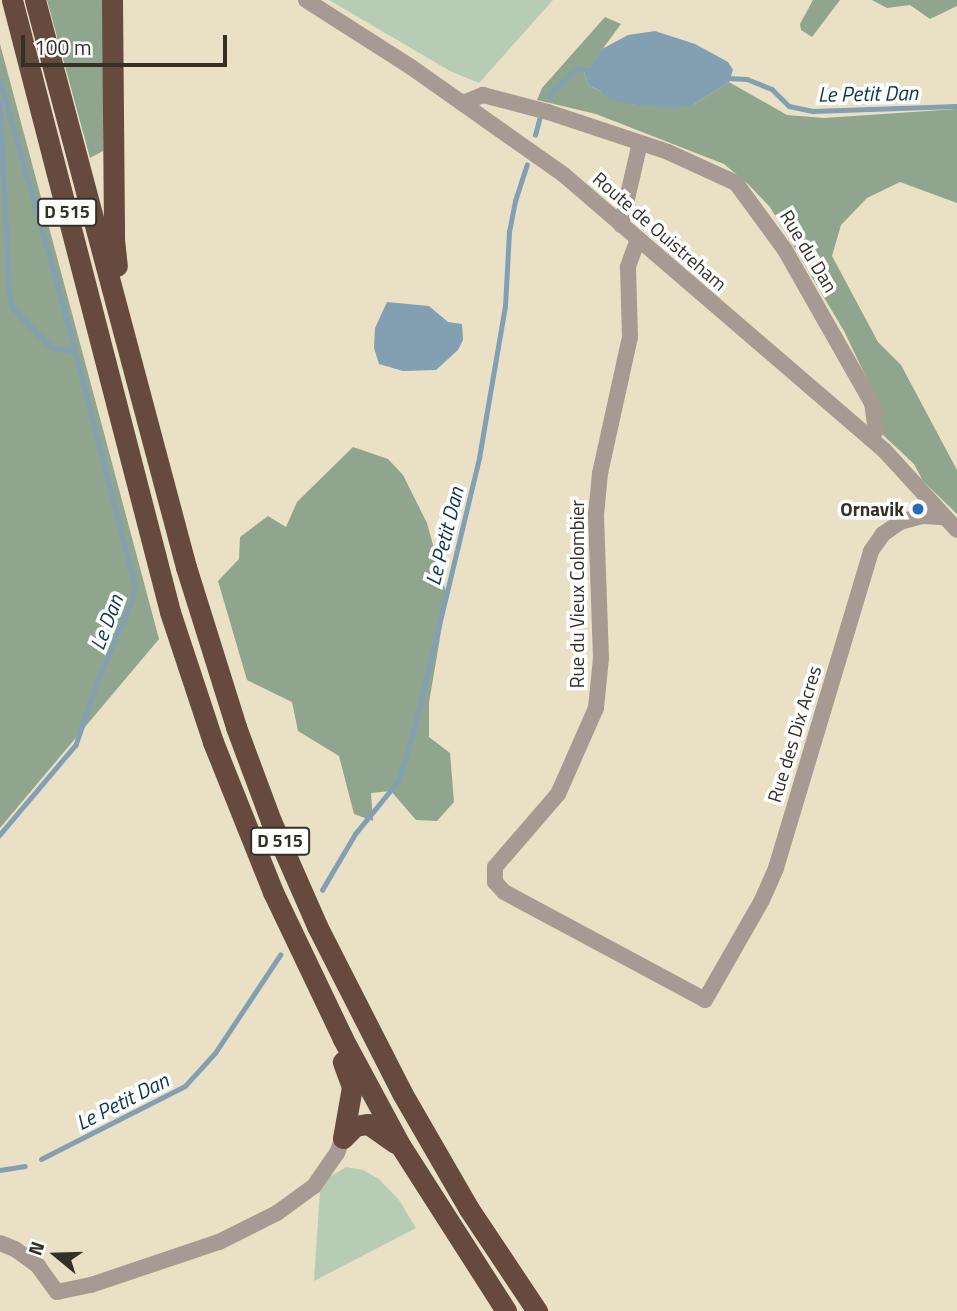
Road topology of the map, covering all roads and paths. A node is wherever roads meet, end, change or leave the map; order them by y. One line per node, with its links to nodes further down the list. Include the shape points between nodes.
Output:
1 (12, 0): 14 (highway, D 515, via 186,663 252,842)
2 (35, 0): 9 (highway, D 515)
3 (112, 0): 9 (highway, via 114,239)
4 (306, 0): 5 (street, Route de Ouistreham)
5 (463, 103): 6 (street, Rue du Dan, via 482,95 494,97); 7 (street, Route de Ouistreham, via 564,176)
6 (640, 143): 7 (street); 10 (street, Rue du Dan, via 701,164 736,183 748,196 792,261 872,403 876,430)
7 (621, 225): 8 (street, Route de Ouistreham)
8 (638, 239): 10 (street, Route de Ouistreham); 13 (street, Rue du Vieux Colombier, via 628,267 631,337 600,472 596,515 601,658 596,708 558,794 495,867 495,882 504,892)
9 (122, 327): 19 (highway, D 515, via 209,647 295,877 402,1093)
10 (871, 439): 11 (street, Route de Ouistreham)
11 (944, 517): 12 (street, Route de Ouistreham); 13 (street, Rue des Dix Acres, via 900,522 883,534 871,551 776,869)
12 (957, 530)
13 (705, 1000)
14 (343, 1039): 15 (highway, via 341,1058 352,1087); 16 (highway, D 515)
15 (343, 1138): 16 (highway, via 355,1126 368,1124); 17 (street, via 314,1186 277,1213 219,1242 91,1285 57,1292 38,1266)
16 (400, 1145): 18 (highway, D 515)
17 (0, 1243)
18 (506, 1311)
19 (537, 1311)

